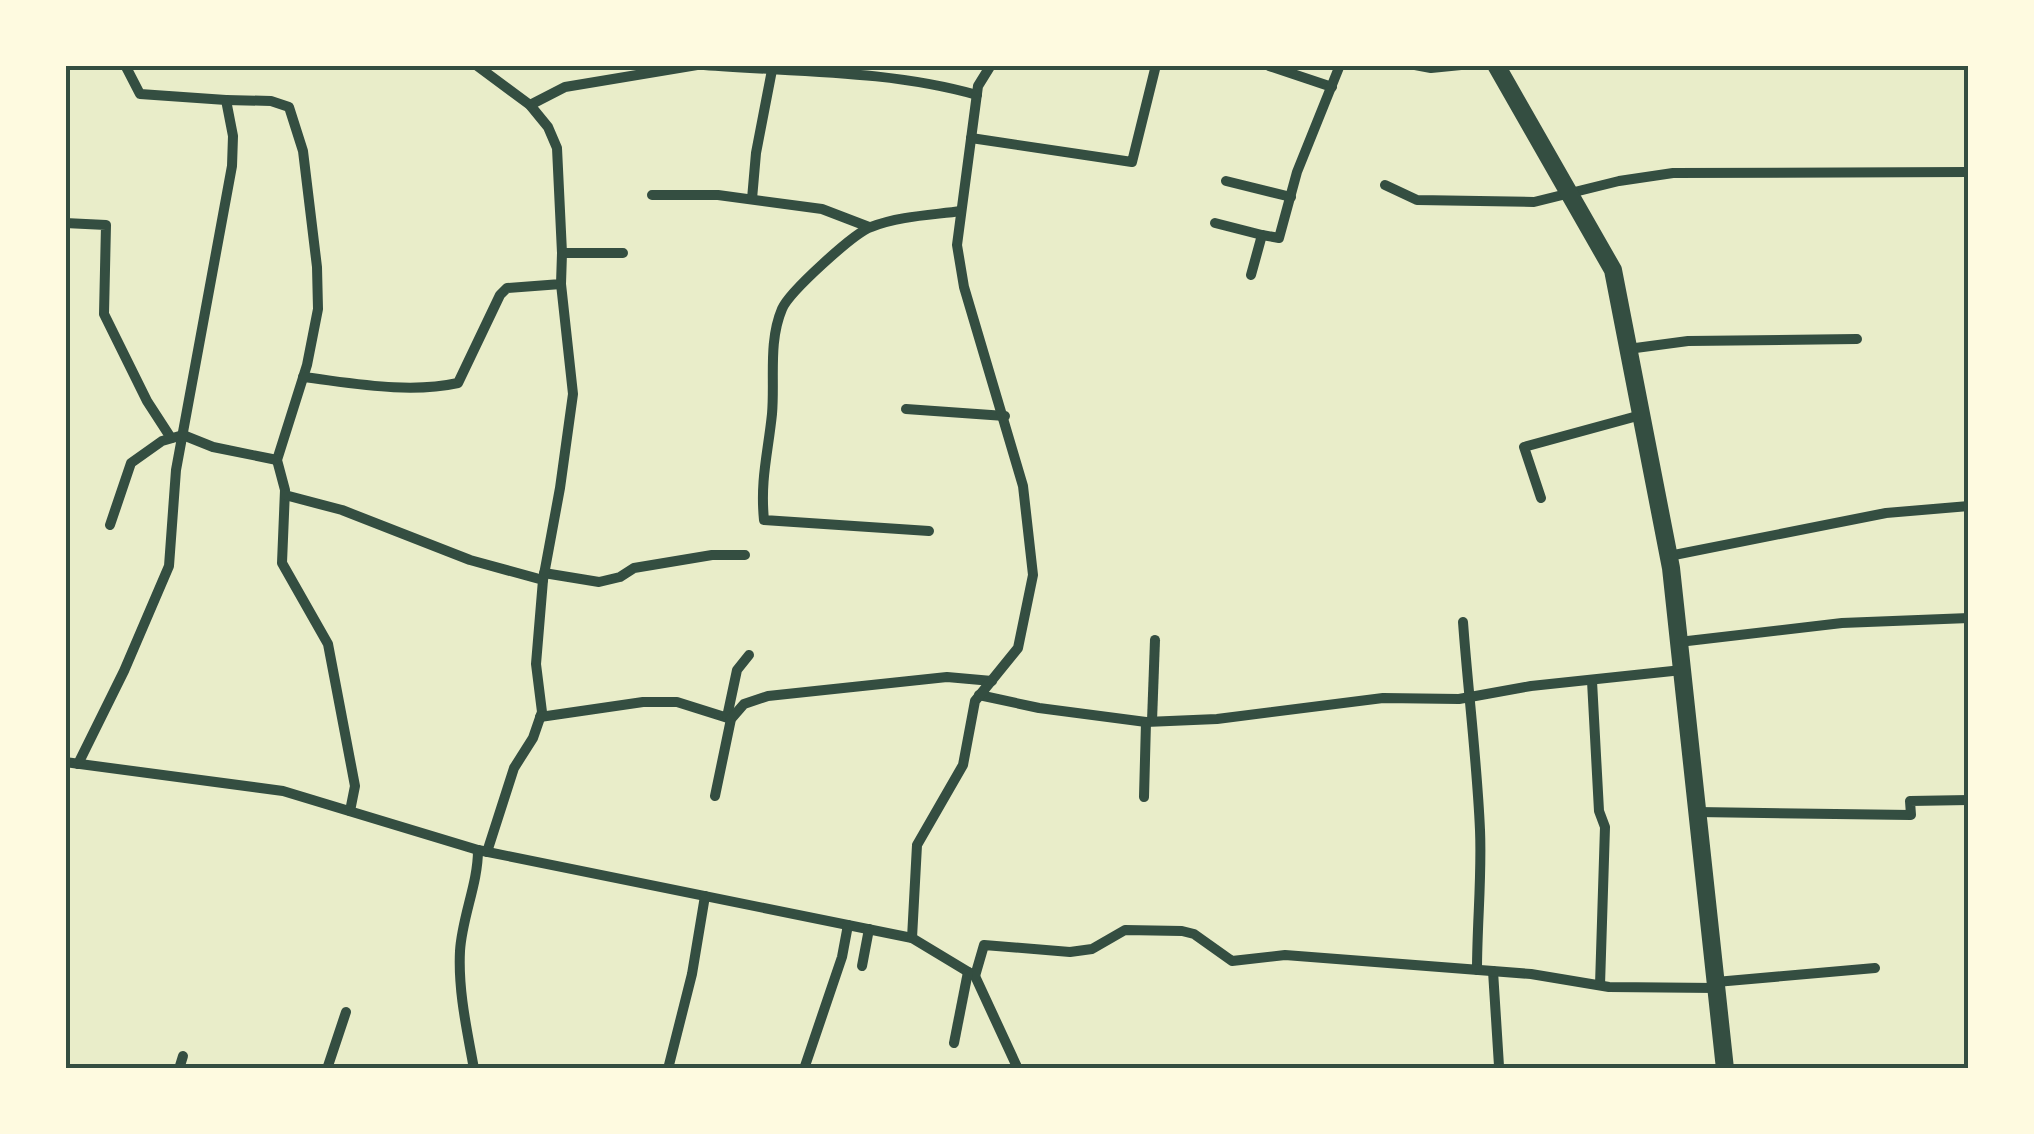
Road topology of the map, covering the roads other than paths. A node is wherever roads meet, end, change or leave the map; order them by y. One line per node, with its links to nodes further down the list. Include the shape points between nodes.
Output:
1 (125, 65): 15 (street, via 140,94)
2 (476, 65): 16 (street)
3 (701, 65): 11 (street); 16 (street, via 565,87)
4 (990, 65): 14 (street)
5 (1156, 65): 17 (street, via 1132,162)
6 (1340, 65): 13 (street)
7 (1415, 65): 8 (street)
8 (1461, 65)
9 (1496, 65): 21 (highway)
10 (1269, 66): 13 (street)
11 (772, 70): 12 (street); 24 (street)
12 (856, 70): 14 (street)
13 (1332, 87): 23 (street)
14 (977, 95): 17 (street)
15 (226, 100): 36 (street, via 290,106 297,127 318,308); 40 (street, via 232,166)
16 (530, 105): 30 (street, via 557,148)
17 (972, 138): 25 (street)
18 (1969, 172): 21 (street, via 1673,173)
19 (1226, 181): 23 (street)
20 (1385, 186): 21 (street, via 1417,200 1534,202)
21 (1569, 193): 35 (highway, via 1612,270)
22 (652, 194): 24 (street)
23 (1291, 197): 29 (street, via 1279,238)
24 (752, 199): 28 (street, via 822,209)
25 (961, 211): 28 (street); 39 (street, via 957,246 964,287)
26 (1215, 223): 29 (street)
27 (65, 224): 40 (street, via 106,225 104,314 146,401)
28 (869, 227): 46 (street, via 782,307 762,470 764,520)
29 (1262, 235): 32 (street)
30 (562, 253): 31 (street); 33 (street)
31 (622, 253)
32 (1252, 275)
33 (562, 284): 36 (street, via 506,288 458,383 376,386); 49 (street, via 573,394)
34 (1857, 339): 35 (street)
35 (1628, 349): 38 (highway)
36 (304, 376): 41 (street)
37 (906, 409): 39 (street)
38 (1641, 415): 43 (street, via 1524,447); 48 (highway)
39 (1004, 416): 56 (street, via 1023,486 1033,576 1018,648)
40 (177, 436): 41 (street); 45 (street, via 131,462); 63 (street, via 169,566 124,672)
41 (276, 460): 42 (street)
42 (285, 495): 49 (street, via 470,560); 67 (street, via 282,563 328,644 355,786)
43 (1540, 498)
44 (1969, 506): 48 (street, via 1838,521)
45 (110, 524)
46 (929, 531)
47 (745, 556): 49 (street, via 634,568 598,582)
48 (1669, 556): 53 (highway)
49 (544, 576): 60 (street, via 536,664)
50 (1969, 618): 53 (street, via 1842,623)
51 (1464, 622): 59 (street)
52 (1155, 640): 62 (street)
53 (1679, 642): 55 (highway)
54 (750, 655): 61 (street, via 737,670)
55 (1682, 670): 57 (street); 68 (highway)
56 (992, 681): 58 (street); 61 (street, via 947,677 768,696)
57 (1592, 681): 59 (street); 79 (street, via 1604,827)
58 (980, 696): 62 (street); 73 (street, via 963,765 917,845)
59 (1472, 696): 62 (street); 76 (street, via 1480,827)
60 (540, 717): 61 (street, via 677,702); 69 (street)
61 (729, 718): 64 (street)
62 (1149, 721): 65 (street)
63 (68, 763): 67 (street, via 283,791)
64 (715, 796)
65 (1144, 796)
66 (1969, 800): 68 (street, via 1910,801 1911,815)
67 (350, 812): 69 (street)
68 (1698, 812): 80 (highway)
69 (483, 851): 70 (street); 87 (street, via 460,951)
70 (705, 896): 71 (street); 88 (street)
71 (848, 925): 72 (street); 89 (street)
72 (869, 929): 73 (street); 74 (street)
73 (912, 938): 78 (street)
74 (862, 966)
75 (1875, 968): 80 (street)
76 (1478, 970): 77 (street); 78 (street, via 1286,955 1232,962 1194,934 1125,930 1092,949 1070,952 984,946)
77 (1493, 971): 79 (street); 84 (street)
78 (972, 974): 82 (street); 90 (street)
79 (1600, 985): 80 (street)
80 (1716, 985): 91 (highway)
81 (346, 1012): 86 (street)
82 (954, 1042)
83 (183, 1056): 85 (street)
84 (1499, 1066)
85 (179, 1069)
86 (327, 1069)
87 (474, 1069)
88 (668, 1069)
89 (804, 1069)
90 (1018, 1069)
91 (1725, 1069)

